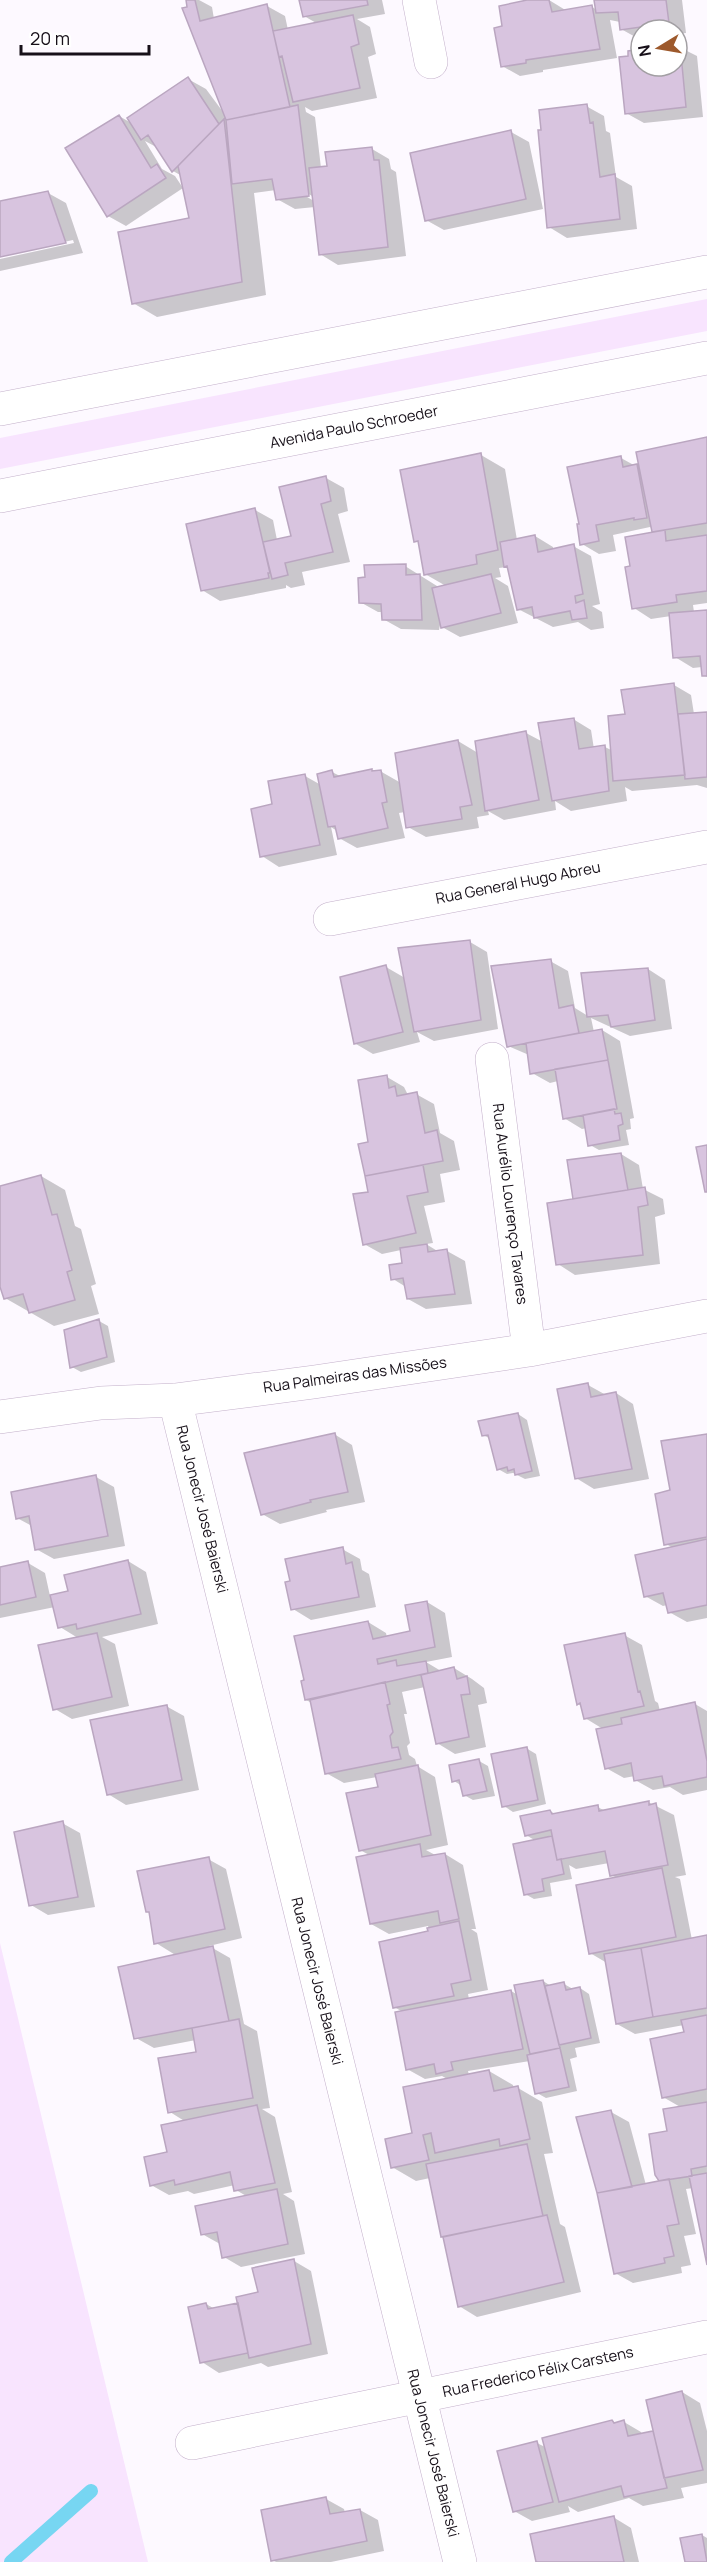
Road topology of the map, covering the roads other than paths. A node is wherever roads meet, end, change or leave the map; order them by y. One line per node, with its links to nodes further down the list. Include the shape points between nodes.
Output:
1 (419, 0): 2 (street)
2 (431, 62)
3 (707, 272): 5 (street)
4 (707, 358): 6 (street, Avenida Paulo Schroeder)
5 (0, 409)
6 (0, 496)
7 (707, 847): 8 (street, Rua General Hugo Abreu)
8 (330, 919)
9 (492, 1059): 11 (street, Rua Aurélio Lourenço Tavares)
10 (707, 1316): 11 (street, Rua Palmeiras das Missões)
11 (529, 1350): 12 (street, Rua Palmeiras das Missões)
12 (175, 1400): 13 (street, Rua Palmeiras das Missões, via 101,1403); 15 (street, Rua Jonecir José Baierski)
13 (0, 1417)
14 (707, 2337): 15 (street, Rua Frederico Félix Carstens)
15 (419, 2397): 16 (street, Rua Frederico Félix Carstens); 17 (street, Rua Jonecir José Baierski)
16 (192, 2443)
17 (460, 2562)

